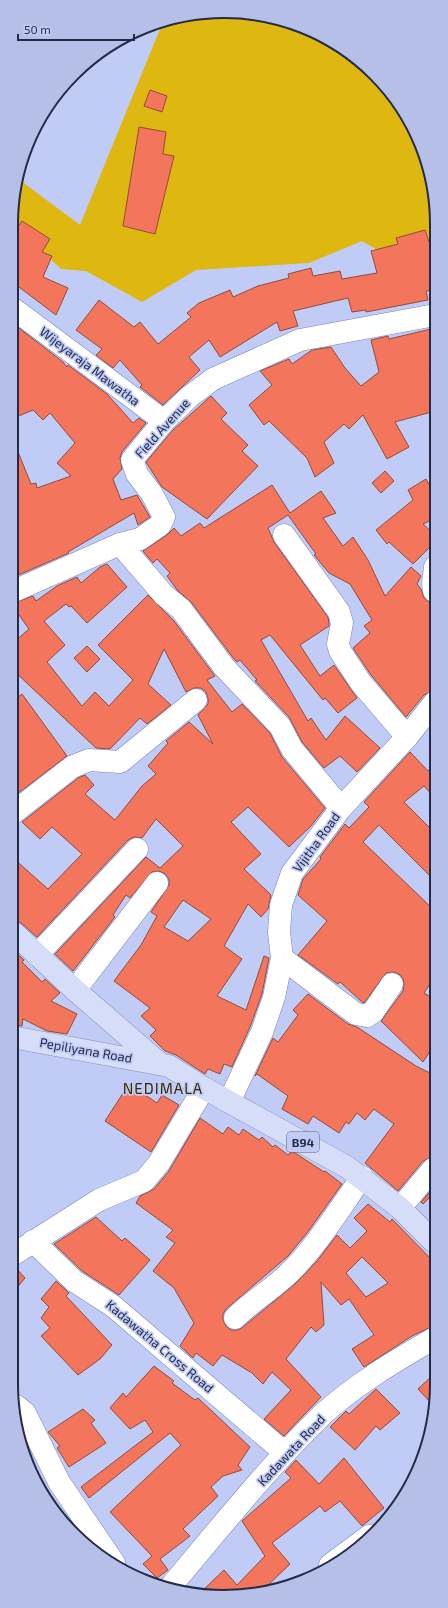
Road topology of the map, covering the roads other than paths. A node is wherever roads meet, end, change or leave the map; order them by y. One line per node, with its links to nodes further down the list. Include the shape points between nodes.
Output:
1 (18, 312): 3 (street, Wijeyaraja Mawatha)
2 (430, 316): 3 (street, Field Avenue, via 300,340 213,379 189,397)
3 (164, 422): 5 (street, Field Avenue, via 132,460 137,474 152,494 164,517 160,525 140,539)
4 (284, 535): 9 (street, via 339,612 342,623 338,644 340,651 360,683)
5 (120, 544): 6 (street, Field Avenue); 10 (street, via 164,595 181,610 224,667 280,726 292,749)
6 (18, 589)
7 (196, 700): 11 (street, via 120,762 89,760 72,767)
8 (430, 708): 9 (street, Vijitha Road)
9 (407, 737): 10 (street, Vijitha Road)
10 (341, 808): 16 (street, Vijitha Road, via 292,873 282,905 279,932)
11 (18, 809)
12 (137, 849): 15 (street)
13 (157, 883): 18 (street)
14 (18, 938): 15 (main road, B94)
15 (37, 956): 18 (main road, B94)
16 (282, 958): 17 (street, via 356,1014 367,1016 374,1012); 22 (street, Vijitha Road, via 274,997 262,1032)
17 (392, 984)
18 (75, 990): 20 (main road, B94)
19 (18, 1038): 20 (main road, Pepiliyana Road)
20 (159, 1063): 21 (main road, B94, via 169,1066)
21 (204, 1088): 22 (main road, B94); 27 (street, via 159,1163 144,1181 99,1200)
22 (229, 1102): 24 (main road, B94, via 347,1166)
23 (430, 1173): 25 (street)
24 (362, 1177): 25 (main road, B94); 29 (street, via 323,1233 288,1274)
25 (400, 1208): 26 (main road, B94)
26 (430, 1238)
27 (33, 1241): 28 (street); 32 (street, Kadawatha Cross Road, via 74,1281 114,1306)
28 (18, 1251)
29 (235, 1318)
30 (430, 1341): 32 (street, Kadawata Road, via 364,1382 324,1414)
31 (20, 1408): 33 (street, via 25,1413 59,1482)
32 (286, 1453): 34 (street, Kadawata Road)
33 (107, 1553)
34 (172, 1583)

